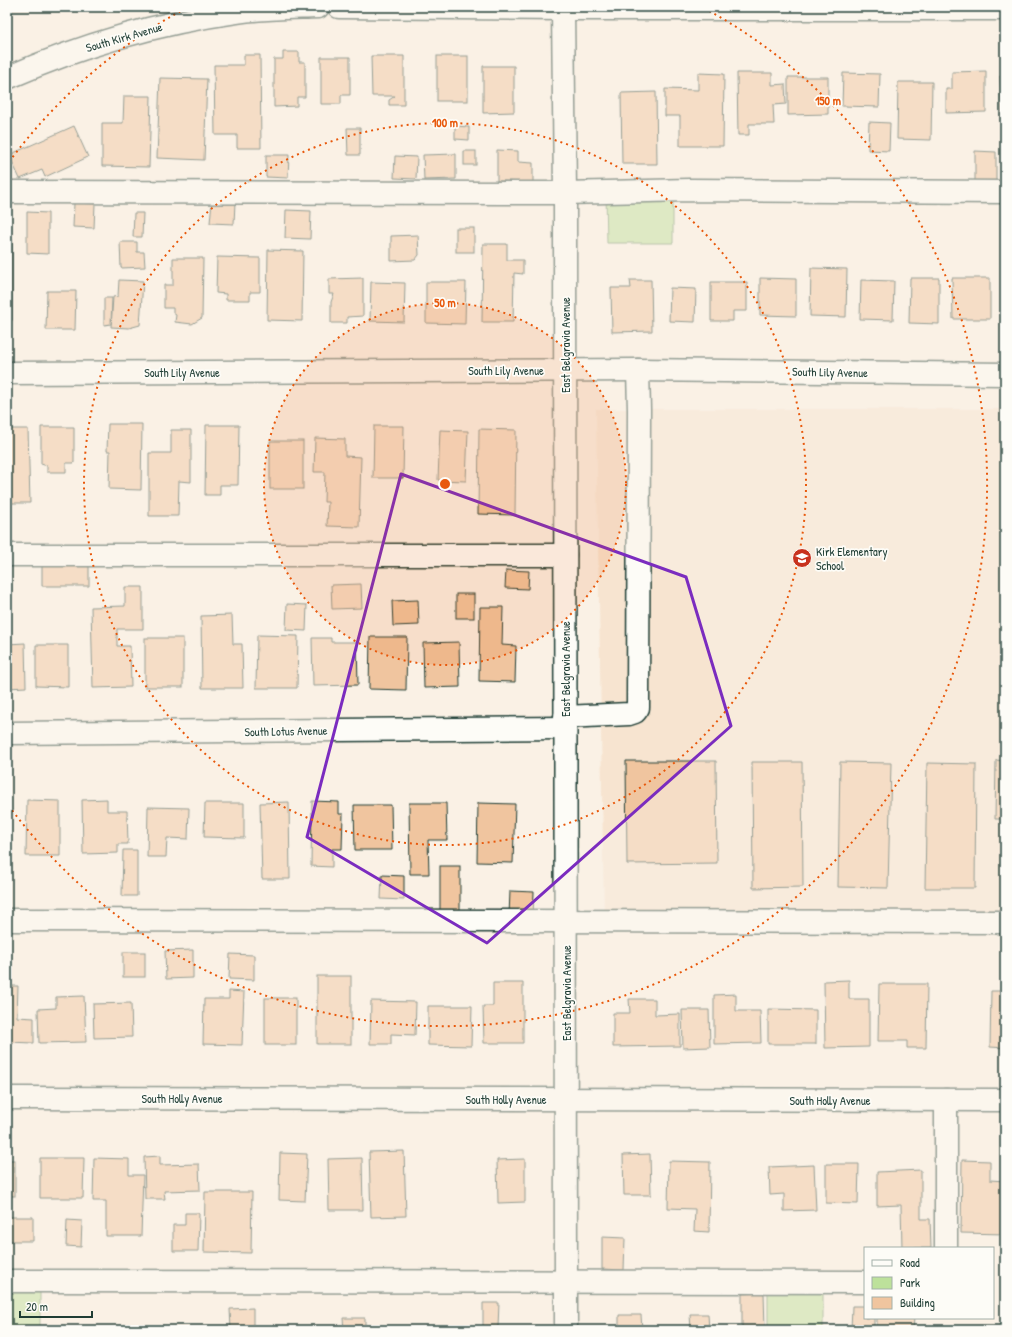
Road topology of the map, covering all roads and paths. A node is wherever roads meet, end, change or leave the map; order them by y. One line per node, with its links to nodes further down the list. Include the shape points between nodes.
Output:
1 (318, 7): 5 (street, South Kirk Avenue, via 238,11 181,21 112,39)
2 (339, 7): 3 (street)
3 (563, 9): 4 (street); 8 (street, East Belgravia Avenue)
4 (1005, 9)
5 (7, 78)
6 (7, 192): 8 (street)
7 (1005, 192): 8 (street, via 689,190)
8 (565, 193): 9 (street, East Belgravia Avenue)
9 (565, 370): 10 (street, South Lily Avenue); 11 (street, South Lily Avenue); 14 (street, East Belgravia Avenue)
10 (638, 370): 12 (street, South Lily Avenue); 15 (street, South Lotus Avenue, via 638,708 629,714)
11 (7, 373)
12 (1005, 374)
13 (7, 555): 14 (street)
14 (565, 555): 15 (street, East Belgravia Avenue)
15 (566, 722): 16 (street, South Lotus Avenue); 18 (street, East Belgravia Avenue)
16 (7, 733)
17 (7, 920): 18 (street)
18 (566, 922): 19 (street); 21 (street, East Belgravia Avenue)
19 (1005, 922)
20 (7, 1098): 21 (street, South Holly Avenue)
21 (566, 1099): 22 (street, South Holly Avenue); 26 (street, East Belgravia Avenue)
22 (946, 1100): 23 (street, South Holly Avenue); 24 (street)
23 (1005, 1100)
24 (946, 1247)
25 (7, 1281): 26 (street)
26 (566, 1282): 27 (street); 28 (street, East Belgravia Avenue)
27 (864, 1282)
28 (566, 1330)

